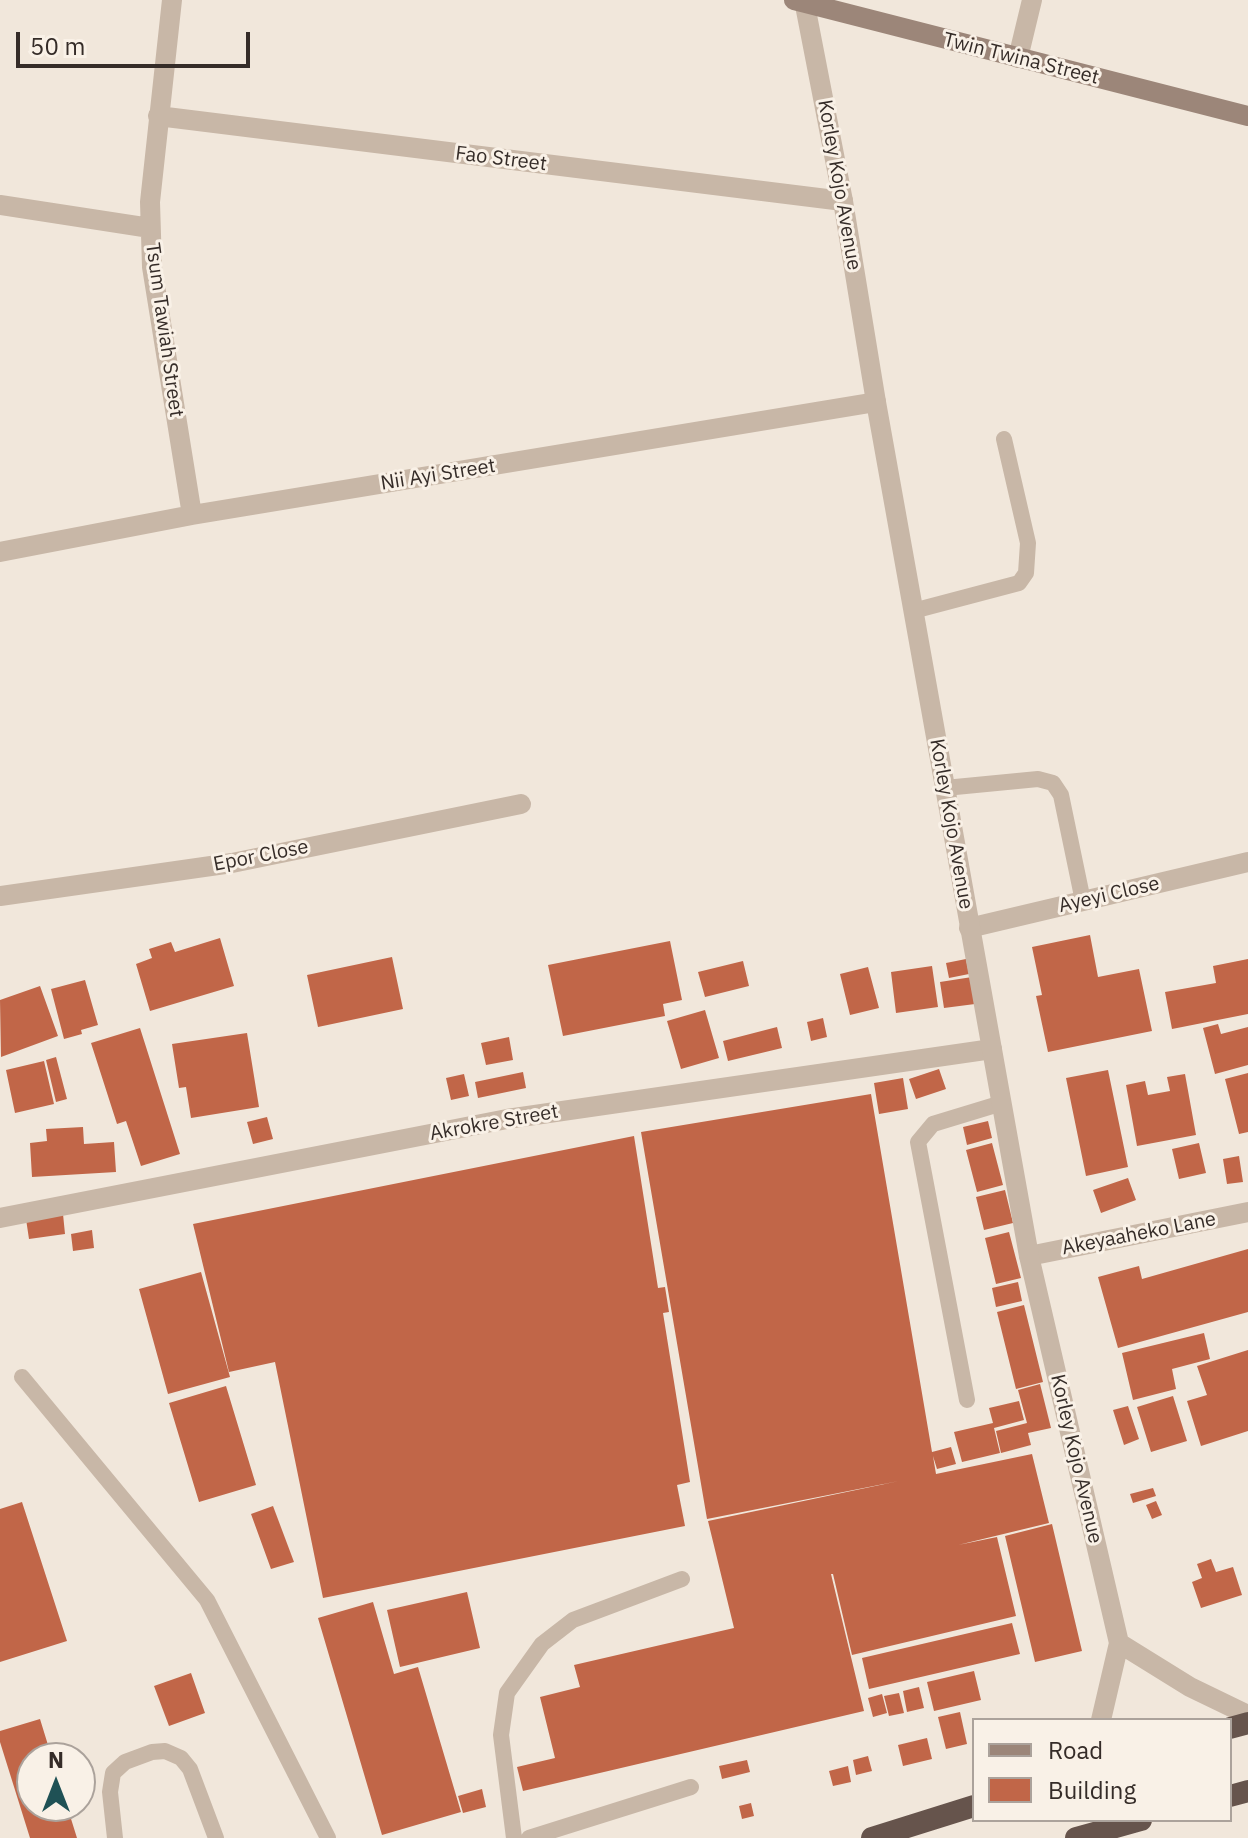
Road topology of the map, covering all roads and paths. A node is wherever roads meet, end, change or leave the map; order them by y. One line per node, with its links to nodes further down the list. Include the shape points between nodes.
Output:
1 (172, 0): 5 (street, Tsum Tawiah Street)
2 (1032, 0): 4 (street)
3 (801, 1): 4 (main road, Twin Twina Street); 7 (street, Korley Kojo Avenue)
4 (1018, 58): 6 (main road, Twin Twina Street)
5 (158, 116): 7 (street, Fao Street); 9 (street, Tsum Tawiah Street)
6 (1248, 116)
7 (843, 201): 10 (street, Korley Kojo Avenue)
8 (0, 205): 9 (street)
9 (150, 228): 12 (street, Tsum Tawiah Street)
10 (876, 402): 12 (street, Nii Ayi Street); 14 (street, Korley Kojo Avenue)
11 (1004, 439): 14 (lane, via 1028,543 1026,573 1019,583)
12 (192, 515): 13 (street, Nii Ayi Street)
13 (0, 552)
14 (913, 611): 15 (street, Korley Kojo Avenue)
15 (945, 788): 19 (lane, via 1038,779 1053,783 1061,795); 20 (street, Korley Kojo Avenue)
16 (521, 804): 18 (street, Epor Close, via 232,863)
17 (1248, 862): 19 (street, Ayeyi Close)
18 (0, 896)
19 (1083, 901): 20 (street, Ayeyi Close)
20 (969, 928): 21 (street, Korley Kojo Avenue)
21 (992, 1049): 22 (street, Korley Kojo Avenue); 24 (street, Akrokre Street, via 507,1119)
22 (1002, 1103): 25 (street, Korley Kojo Avenue); 27 (lane, via 933,1124 918,1142)
23 (1248, 1212): 25 (street, Akeyaaheko Lane)
24 (0, 1218)
25 (1029, 1256): 29 (street, Korley Kojo Avenue)
26 (22, 1377): 37 (lane, via 207,1600)
27 (967, 1400)
28 (682, 1579): 38 (lane, via 573,1620 542,1644 507,1693 501,1735)
29 (1119, 1643): 30 (street); 31 (street, Korley Kojo Avenue)
30 (1248, 1715)
31 (1101, 1718)
32 (691, 1787): 39 (lane)
33 (972, 1807): 40 (highway)
34 (1134, 1822): 41 (highway)
35 (115, 1838): 36 (lane, via 113,1773 125,1762 165,1751 190,1769)
36 (216, 1838)
37 (328, 1838)
38 (514, 1838)
39 (529, 1838)
40 (872, 1838)
41 (1076, 1838)

